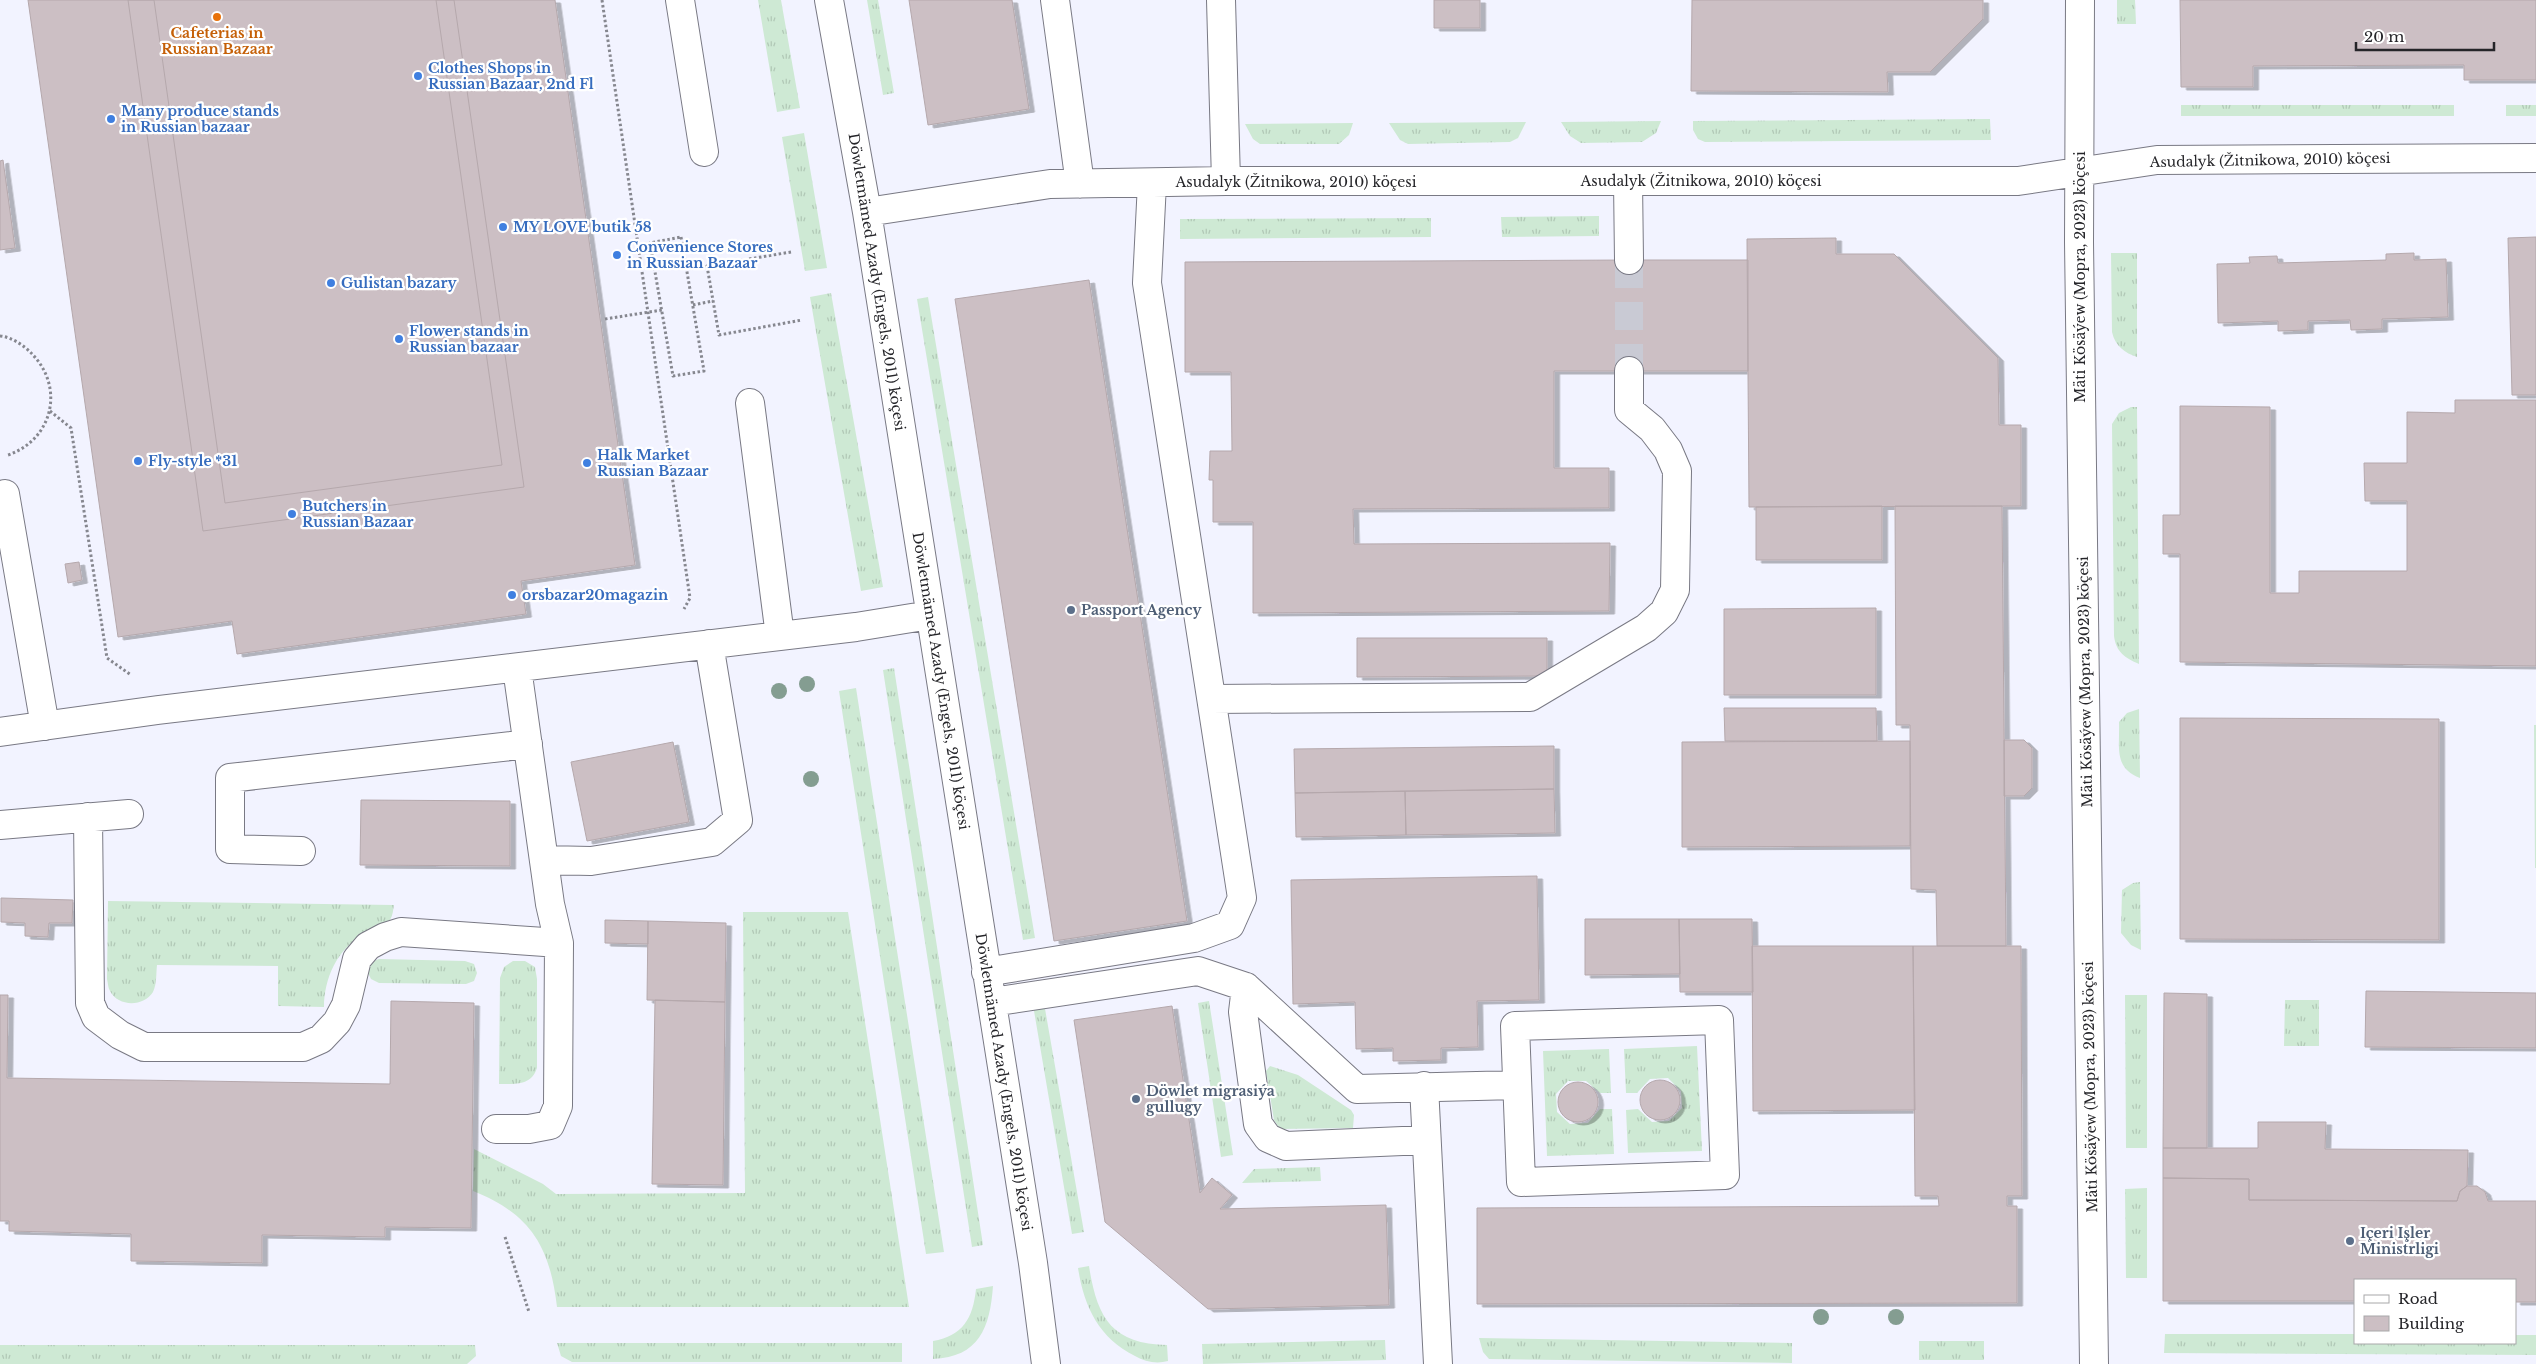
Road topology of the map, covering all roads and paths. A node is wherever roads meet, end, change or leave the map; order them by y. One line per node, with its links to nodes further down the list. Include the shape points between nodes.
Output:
1 (602, 0): 28 (path, via 690,598 684,609)
2 (680, 0): 7 (street)
3 (829, 0): 14 (street, Döwletmämed Azady (Engels, 2011) köçesi)
4 (1055, 0): 13 (street)
5 (1221, 0): 10 (street)
6 (2080, 0): 9 (street, Mäti Kösäýew (Mopra, 2023) köçesi)
7 (704, 152)
8 (2536, 158): 9 (street, Asudalyk (Žitnikowa, 2010) köçesi, via 2157,160)
9 (2079, 172): 11 (street, Asudalyk (Žitnikowa, 2010) köçesi, via 2018,181); 55 (street, Mäti Kösäýew (Mopra, 2023) köçesi)
10 (1226, 181): 11 (street, Asudalyk (Žitnikowa, 2010) köçesi); 12 (street, Asudalyk (Žitnikowa, 2010) köçesi)
11 (1628, 181): 16 (street)
12 (1152, 183): 13 (street, Asudalyk (Žitnikowa, 2010) köçesi); 34 (street, via 1147,283)
13 (1080, 184): 14 (street, Asudalyk (Žitnikowa, 2010) köçesi, via 1050,184)
14 (867, 212): 29 (street, Döwletmämed Azady (Engels, 2011) köçesi)
15 (791, 252): 17 (path, via 707,266)
16 (1629, 260)
17 (713, 301): 18 (path); 21 (path, via 719,335)
18 (693, 305): 19 (path, via 704,371 673,376); 19 (path, via 681,238 650,243)
19 (662, 310): 20 (path, bridge)
20 (604, 319)
21 (802, 320)
22 (0, 336): 25 (path, via 26,347 42,365 51,387)
23 (1629, 371): 34 (street, via 1630,410 1652,429 1668,450 1677,471 1675,590 1664,612 1646,628 1530,697)
24 (750, 403): 30 (street)
25 (50, 411): 26 (path, via 40,434 22,450); 33 (path, via 71,428 107,658)
26 (0, 458)
27 (5, 494): 35 (street)
28 (677, 612)
29 (930, 615): 30 (street); 44 (street, Döwletmämed Azady (Engels, 2011) köçesi)
30 (780, 636): 31 (street)
31 (709, 644): 32 (street); 42 (street, via 738,820 712,842 591,861)
32 (517, 668): 35 (street); 37 (street)
33 (135, 678)
34 (1212, 699): 44 (street, via 1242,898 1230,926 1194,938)
35 (45, 726): 36 (street)
36 (0, 732)
37 (528, 744): 41 (street, via 230,778 230,849); 42 (street)
38 (129, 814): 39 (street)
39 (88, 817): 40 (street); 43 (street, via 90,1003 96,1017 120,1035 144,1047 304,1047 321,1039 337,1022 346,1005 357,959 368,946 401,932)
40 (0, 825)
41 (301, 851)
42 (544, 860): 43 (street)
43 (559, 943): 49 (street, via 558,1106 550,1125)
44 (986, 972): 46 (street, Döwletmämed Azady (Engels, 2011) köçesi)
45 (1246, 987): 46 (street, via 1198,971); 48 (street, via 1357,1089); 50 (street, via 1243,1012 1258,1124 1268,1138 1286,1146)
46 (992, 1002): 53 (street, Döwletmämed Azady (Engels, 2011) köçesi)
47 (1517, 1085): 47 (street, via 1515,1026 1719,1020 1725,1175 1521,1182); 48 (street)
48 (1424, 1086): 50 (street)
49 (496, 1129)
50 (1426, 1140): 54 (street)
51 (505, 1237): 52 (path)
52 (529, 1312)
53 (1046, 1364)
54 (1438, 1364)
55 (2094, 1364)

